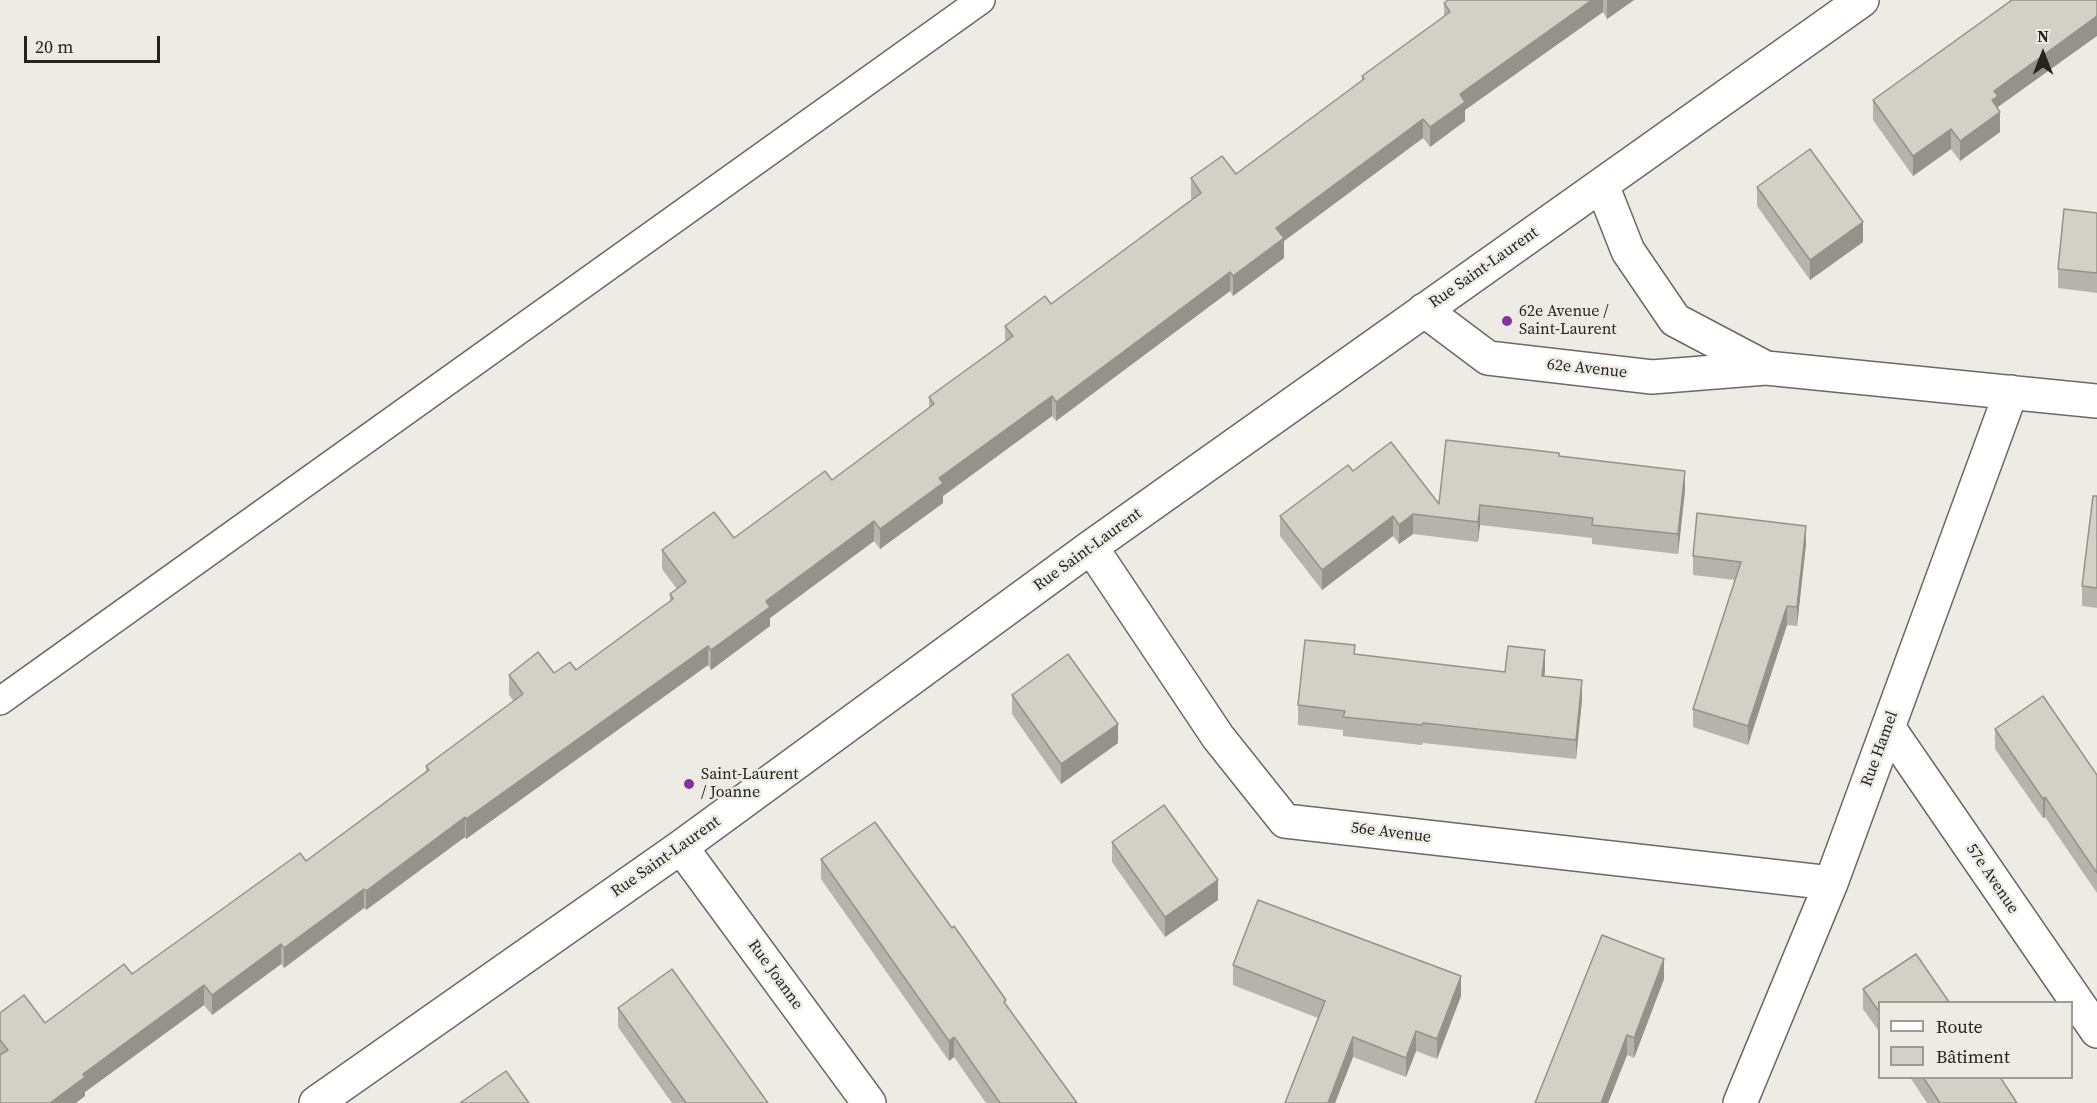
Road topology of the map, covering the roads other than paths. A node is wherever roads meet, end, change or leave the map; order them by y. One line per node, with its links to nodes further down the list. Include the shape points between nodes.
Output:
1 (981, 0): 9 (lane)
2 (1862, 0): 3 (street, Rue Saint-Laurent)
3 (1602, 185): 4 (street, Rue Saint-Laurent); 5 (street, 62e Avenue, via 1628,251 1675,320)
4 (1425, 310): 5 (street, 62e Avenue, via 1488,358 1652,376); 8 (street, Rue Saint-Laurent)
5 (1766, 368): 6 (street, 62e Avenue)
6 (2011, 393): 7 (street, 62e Avenue); 10 (street, Rue Hamel)
7 (2097, 401)
8 (1091, 547): 11 (street, Rue Saint-Laurent); 12 (street, 56e Avenue, via 1218,737 1285,821)
9 (0, 700)
10 (1888, 727): 12 (street, Rue Hamel); 13 (street, 57e Avenue)
11 (681, 847): 14 (street, Rue Saint-Laurent); 15 (street, Rue Joanne)
12 (1831, 883): 16 (street, Rue Hamel)
13 (2097, 1031)
14 (316, 1103)
15 (869, 1103)
16 (1740, 1103)

